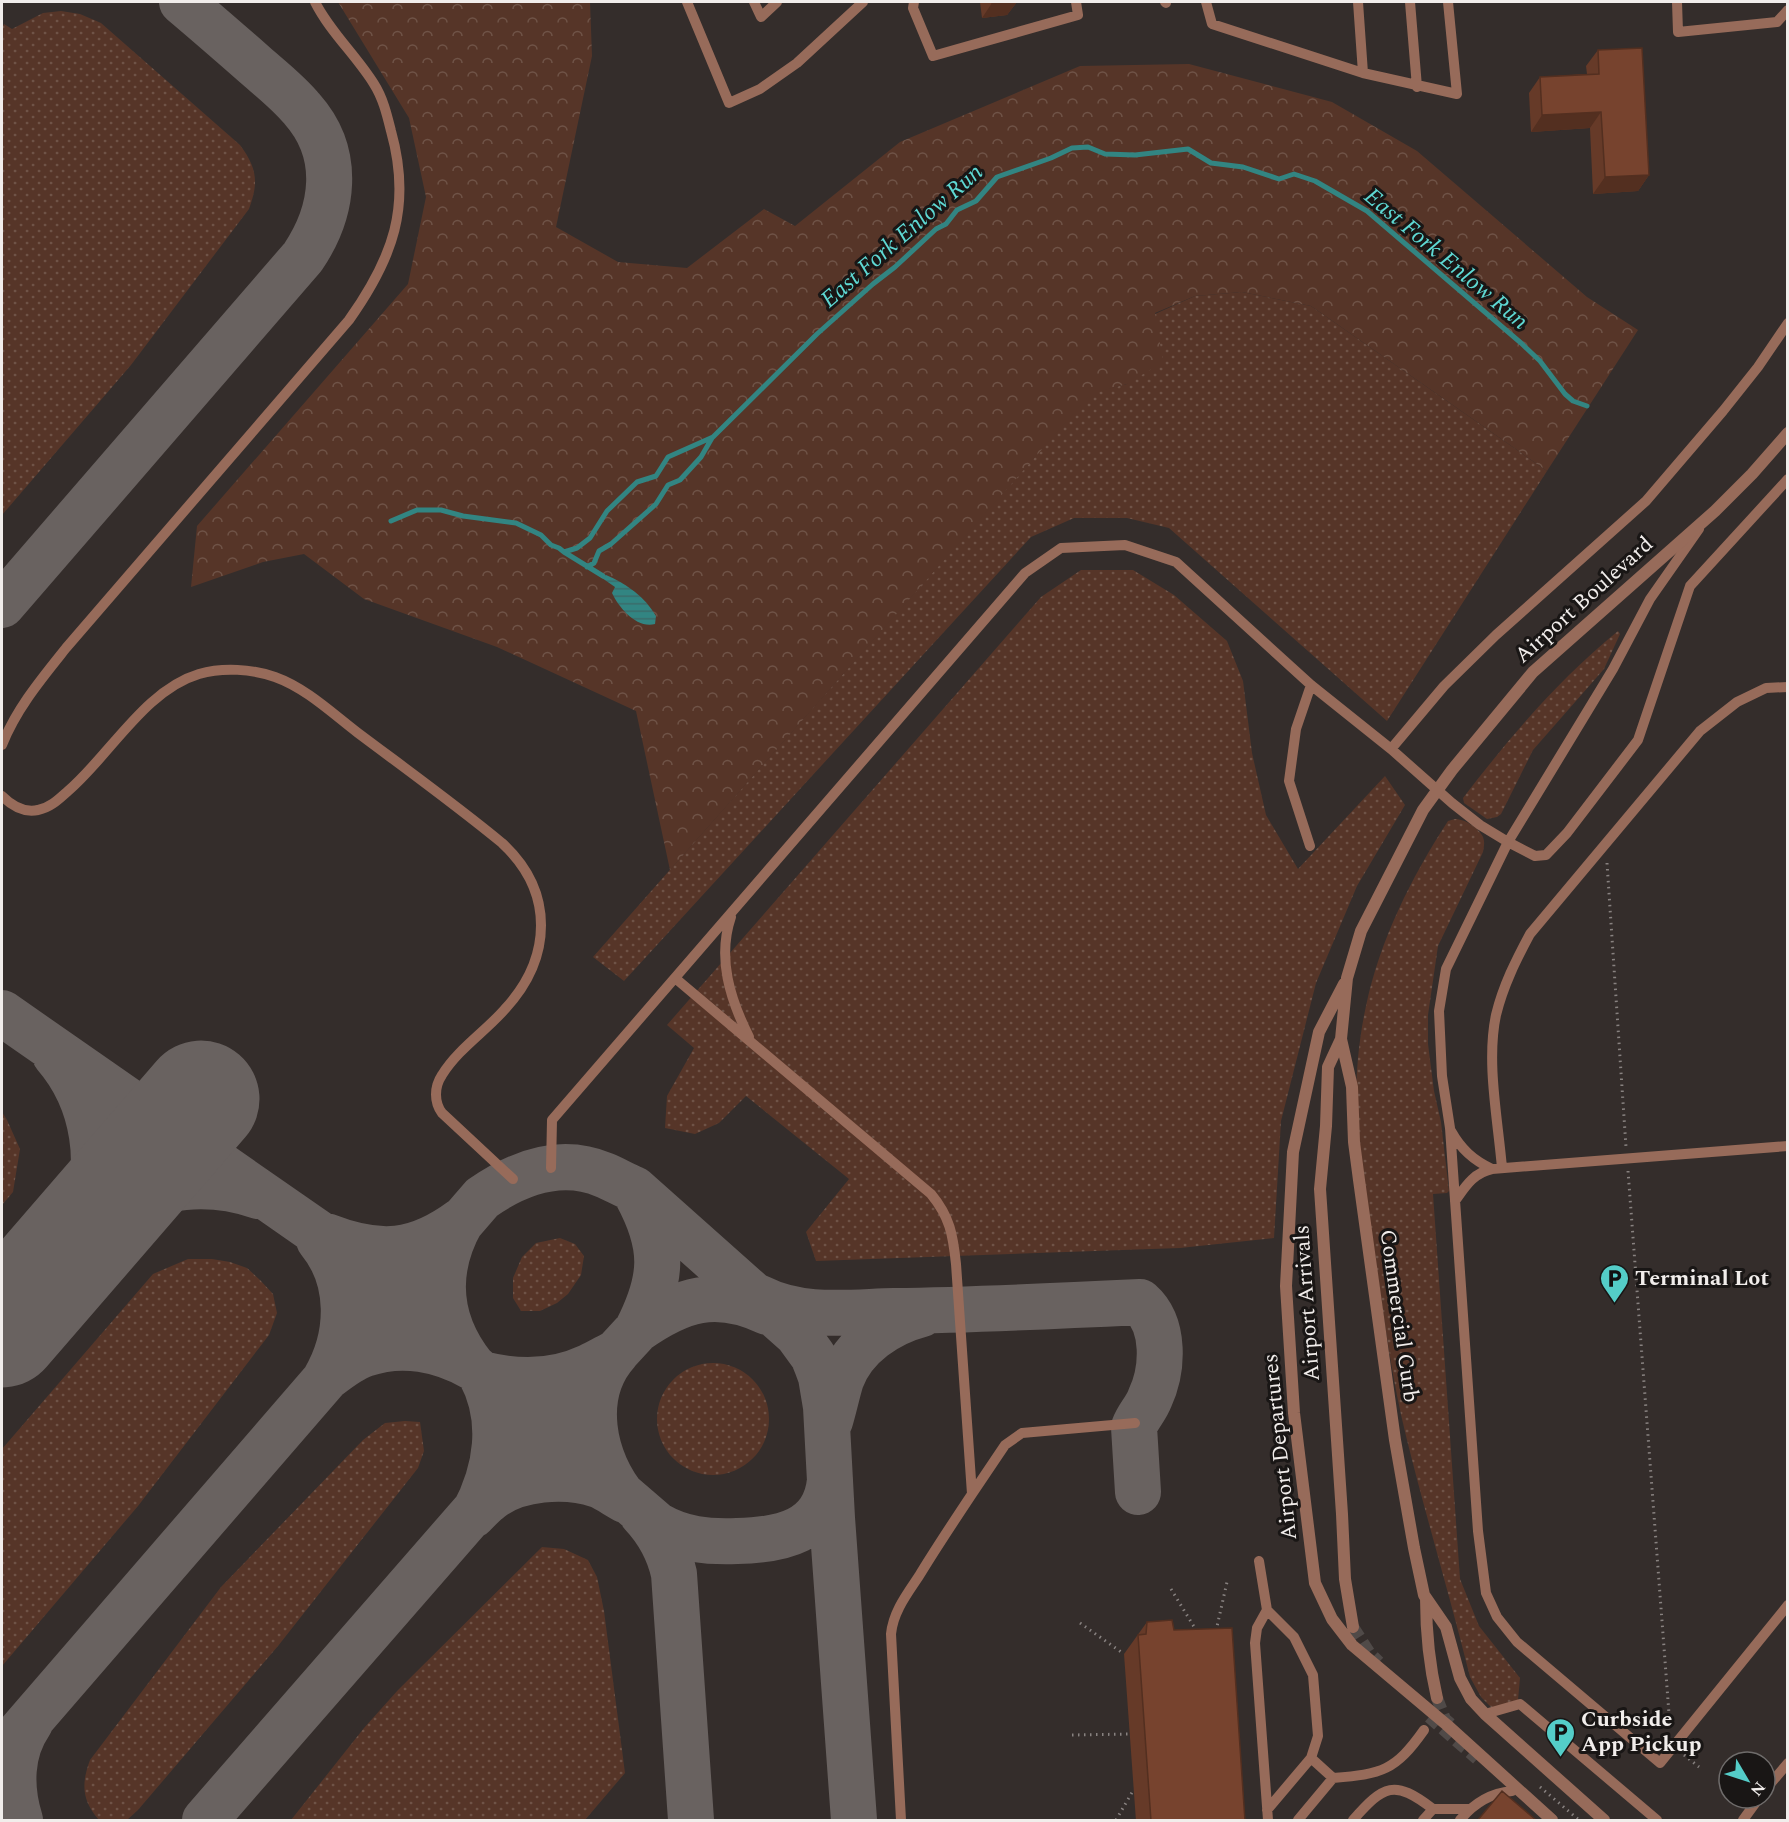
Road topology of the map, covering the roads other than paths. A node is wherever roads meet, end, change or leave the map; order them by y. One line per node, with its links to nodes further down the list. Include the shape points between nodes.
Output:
1 (315, 2): 22 (lane, via 372,80 388,120 398,157 400,190 388,253 349,320 71,642 23,705)
2 (687, 2): 5 (lane, via 729,103 760,89 797,63)
3 (754, 2): 4 (lane, via 761,17)
4 (777, 2)
5 (863, 2)
6 (914, 2): 7 (lane, via 933,56 1078,15)
7 (1076, 2)
8 (1206, 2): 14 (lane, via 1212,24)
9 (1358, 2): 14 (lane)
10 (1410, 2): 15 (lane)
11 (1448, 2): 15 (lane, via 1457,94)
12 (1677, 2): 13 (lane, via 1678,32 1777,22)
13 (1788, 10)
14 (1363, 73): 15 (lane)
15 (1417, 87)
16 (1788, 323): 23 (lane, via 1723,411 1646,501 1488,642)
17 (1788, 433): 19 (street, Airport Boulevard)
18 (1788, 479): 25 (lane, via 1690,586 1638,740 1567,834 1546,855 1535,856)
19 (1707, 518): 25 (lane, via 1650,599 1613,669); 29 (street, Airport Boulevard, via 1533,672 1452,771 1423,810 1361,931)
20 (1311, 685): 23 (lane); 26 (lane, via 1296,729 1289,781); 27 (lane, via 1176,562 1125,545 1062,548 1025,573)
21 (1788, 687): 35 (lane, via 1766,688 1737,702 1700,731 1530,934 1502,993 1496,1017 1492,1047)
22 (2, 745)
23 (1391, 748): 25 (lane, via 1452,803)
24 (2, 796): 36 (lane, via 13,806 29,811 45,808 86,775 157,698 200,673 243,670 277,678 343,721 502,843 521,862 533,884 542,931 530,975 505,1010 441,1075 436,1093 442,1113)
25 (1508, 842): 32 (lane, via 1446,969 1439,1011 1442,1076)
26 (1310, 846)
27 (733, 911): 28 (lane); 31 (lane, via 726,935 726,967 734,1003)
28 (675, 978): 31 (lane); 34 (lane, via 552,1120)
29 (1347, 978): 30 (street, Airport Arrivals); 61 (street, Airport Departures, via 1319,1032 1293,1152 1286,1286 1294,1413 1315,1583 1332,1619 1352,1645)
30 (1341, 1039): 41 (street, Commercial Curb, via 1352,1087 1354,1142 1395,1440); 44 (street, Airport Arrivals, via 1328,1067 1320,1189 1345,1579)
31 (752, 1042): 39 (lane, via 931,1194 946,1216 956,1264)
32 (1450, 1128): 35 (lane, via 1470,1157); 37 (lane)
33 (1788, 1146): 35 (lane)
34 (550, 1168)
35 (1497, 1169): 37 (lane, via 1474,1177)
36 (513, 1179)
37 (1455, 1202): 42 (lane, via 1478,1531 1486,1593 1497,1617 1517,1642 1660,1763)
38 (1136, 1424): 39 (lane, via 1022,1433 1005,1445)
39 (972, 1494): 56 (lane, via 892,1622)
40 (1258, 1561): 43 (lane)
41 (1426, 1598): 45 (street, Commercial Curb, via 1426,1637); 46 (street, Commercial Curb, via 1446,1627 1460,1678)
42 (1788, 1605)
43 (1267, 1610): 48 (lane, via 1294,1637 1313,1675 1318,1736); 55 (lane, via 1257,1628 1255,1643)
44 (1353, 1627)
45 (1437, 1698)
46 (1485, 1714): 62 (street, Commercial Curb); 63 (lane, via 1520,1704)
47 (1424, 1730): 51 (lane, via 1399,1761 1384,1769)
48 (1311, 1758): 51 (lane); 55 (lane)
49 (1788, 1763): 50 (lane)
50 (1777, 1776)
51 (1333, 1778): 57 (lane)
52 (1512, 1791): 54 (lane, via 1498,1792)
53 (1433, 1809): 54 (lane); 58 (lane, via 1412,1793 1392,1789 1375,1796); 59 (lane)
54 (1470, 1809): 60 (lane)
55 (1268, 1815)
56 (901, 1821)
57 (1298, 1821)
58 (1353, 1821)
59 (1423, 1821)
60 (1460, 1821)
61 (1552, 1821)
62 (1604, 1821)
63 (1657, 1821)

